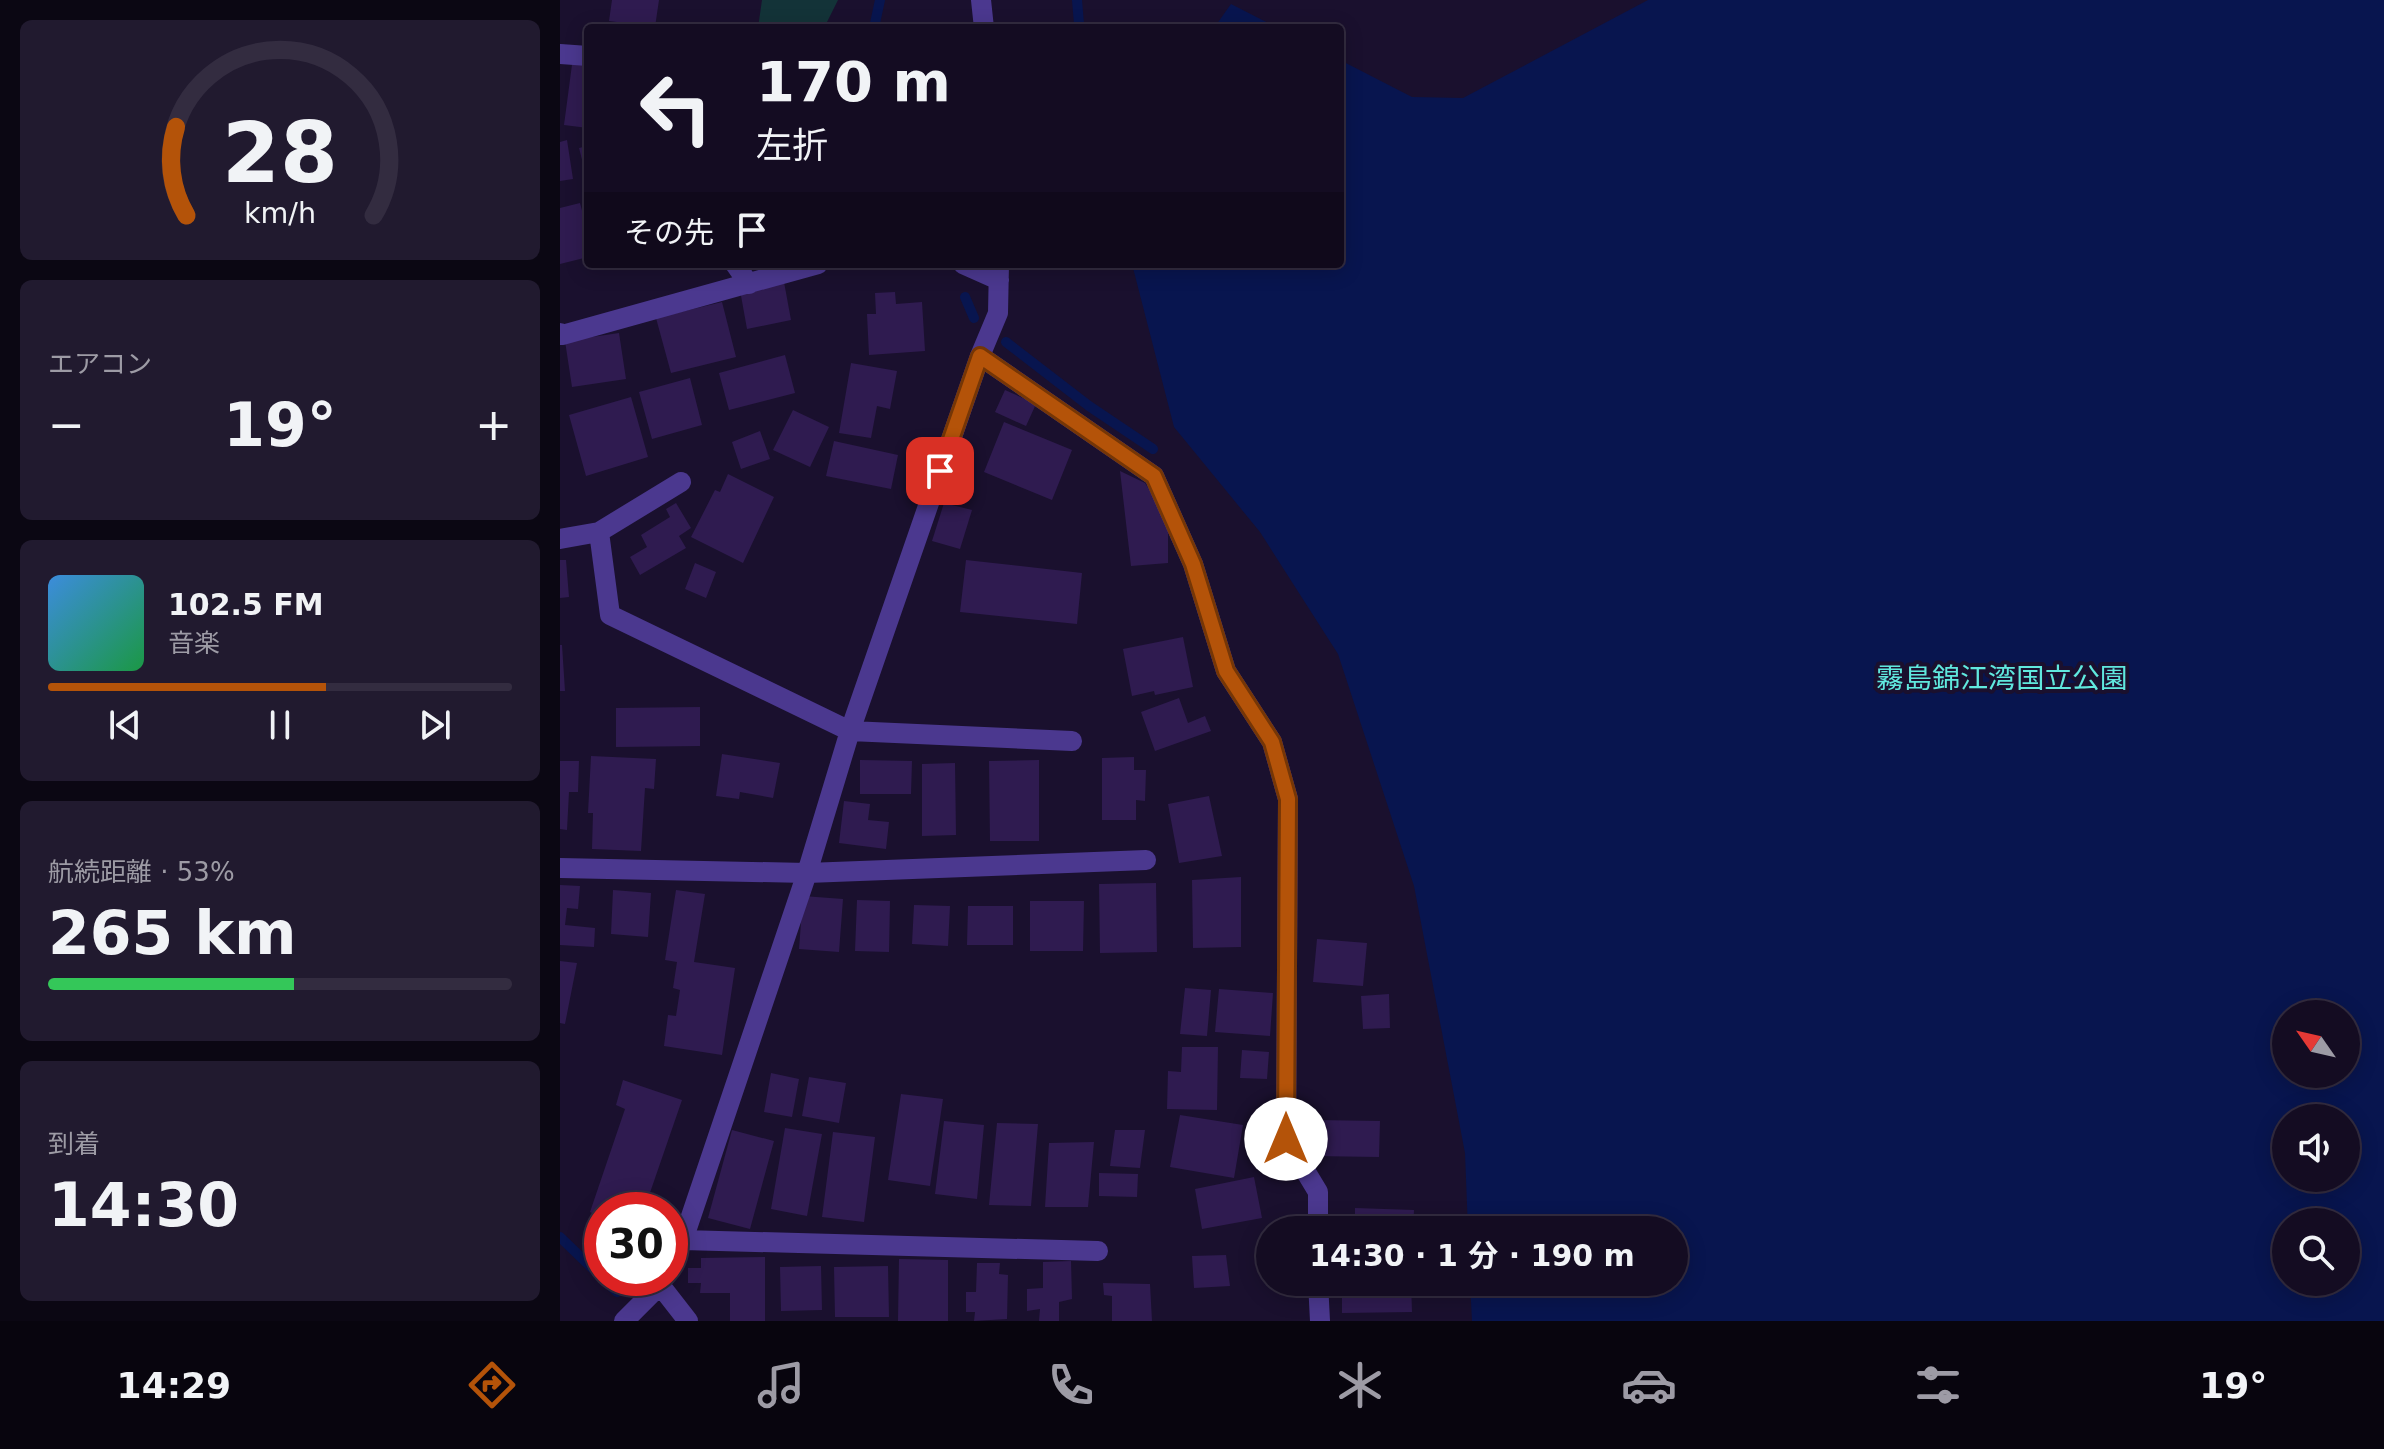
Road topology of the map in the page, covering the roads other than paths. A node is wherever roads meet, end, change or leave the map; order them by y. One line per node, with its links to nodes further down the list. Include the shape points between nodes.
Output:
1 (981, 0): 2 (street)
2 (984, 24)
3 (560, 54): 4 (street)
4 (584, 56)
5 (738, 268): 8 (street)
6 (804, 268): 8 (street)
7 (999, 272): 10 (street, via 998,313)
8 (749, 284): 9 (street)
9 (560, 333)
10 (980, 356): 14 (street); 19 (street, via 1154,476 1193,564 1226,671 1272,742 1288,799 1286,1139 1318,1192)
11 (681, 482): 12 (street)
12 (599, 532): 13 (street); 14 (street, via 610,615)
13 (560, 539)
14 (850, 731): 15 (street); 18 (street)
15 (1072, 741)
16 (1146, 860): 18 (street)
17 (560, 868): 18 (street)
18 (807, 873): 20 (street)
19 (1318, 1216)
20 (688, 1225)
21 (688, 1240): 22 (street)
22 (1098, 1251)
23 (648, 1296): 26 (street)
24 (671, 1296): 27 (street)
25 (1319, 1296): 28 (street)
26 (624, 1321)
27 (688, 1321)
28 (1320, 1321)

